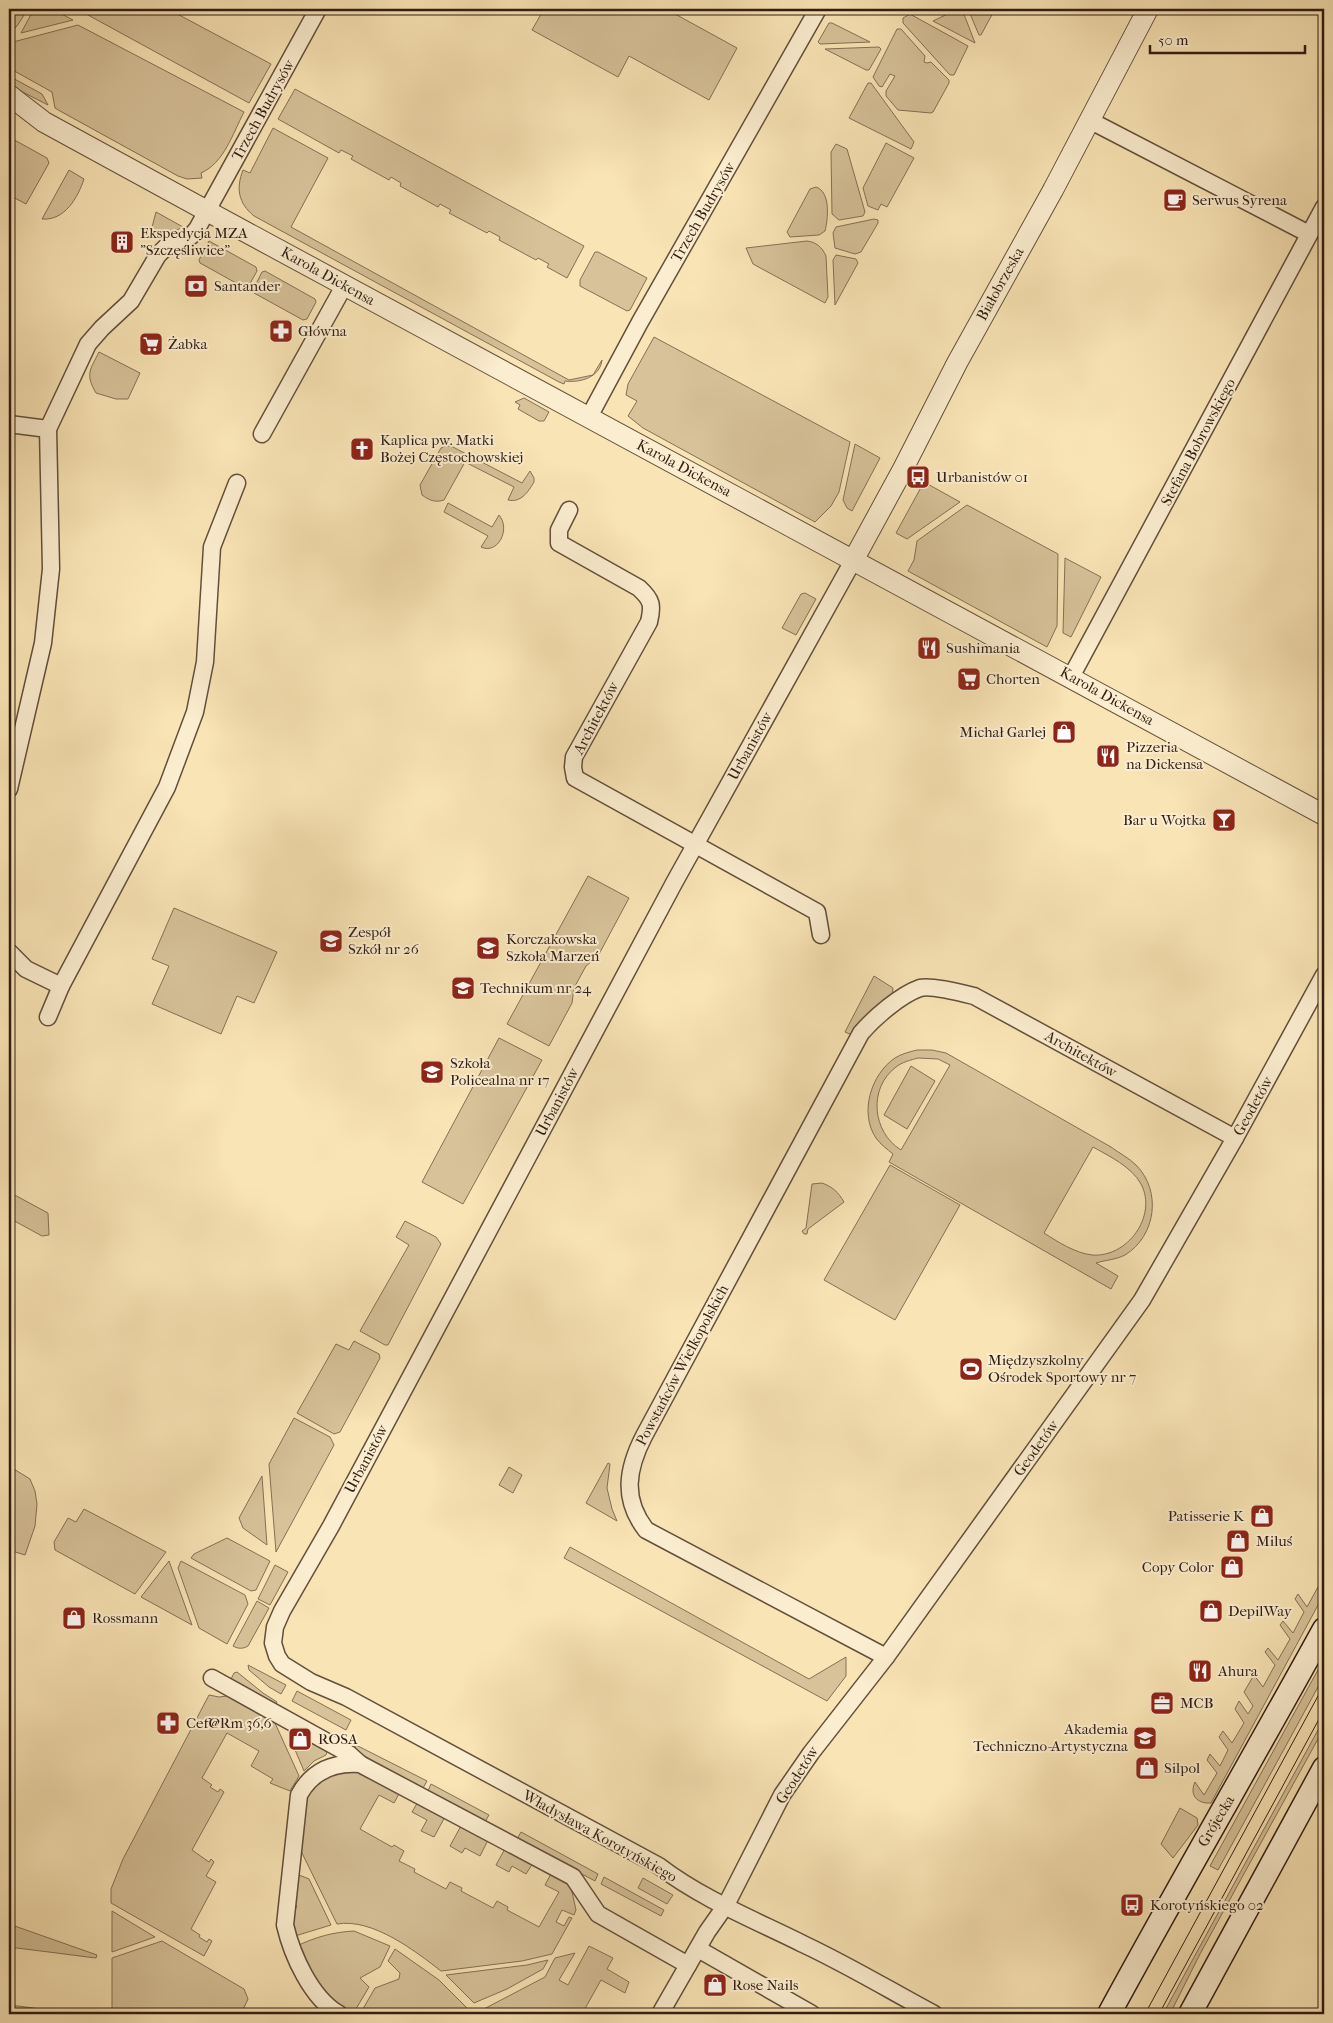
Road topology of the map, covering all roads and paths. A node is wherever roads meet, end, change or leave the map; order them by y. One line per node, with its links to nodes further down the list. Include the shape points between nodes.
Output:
1 (318, 9): 9 (street, Trzech Budrysów)
2 (818, 9): 12 (street, Trzech Budrysów)
3 (1148, 9): 6 (street, Białobrzeska)
4 (9, 95): 7 (street, Karola Dickensa)
5 (9, 113): 7 (street, Karola Dickensa)
6 (1089, 120): 10 (street); 18 (street, Białobrzeska)
7 (44, 122): 9 (street, Karola Dickensa)
8 (1324, 207): 10 (street, Stefana Bobrowskiego)
9 (207, 211): 11 (street, Karola Dickensa); 14 (street, Trzech Budrysów, via 191,236 166,246 132,301 88,344)
10 (1310, 234): 19 (street, Stefana Bobrowskiego)
11 (344, 286): 12 (street, Karola Dickensa); 15 (street)
12 (590, 416): 18 (street, Karola Dickensa)
13 (9, 424): 14 (street)
14 (48, 429): 20 (street, via 51,569 42,643)
15 (262, 434)
16 (237, 483): 26 (street, via 212,547 205,662 195,712 167,787)
17 (569, 510): 22 (street, Architektów, via 559,530 559,543 639,588 649,597 652,610 649,622 574,757 576,778)
18 (854, 559): 19 (street, Karola Dickensa); 22 (street, Urbanistów)
19 (1071, 676): 21 (street, Karola Dickensa)
20 (9, 789)
21 (1324, 815)
22 (695, 844): 23 (street, Architektów, via 816,912); 31 (street, Urbanistów, via 331,1526 282,1611 273,1635)
23 (821, 935)
24 (9, 952): 26 (street, via 26,969)
25 (1324, 975): 29 (street, Geodetów)
26 (61, 986): 28 (street)
27 (921, 988): 29 (street, Architektów, via 974,996); 32 (street, Powstańców Wielkopolskich, via 900,999 861,1033 644,1436 630,1470 634,1511 646,1530)
28 (48, 1017)
29 (1235, 1138): 32 (street, Geodetów, via 1142,1300)
30 (1324, 1629): 43 (main road, Grójecka)
31 (274, 1650): 36 (street, Władysława Korotyńskiego, via 290,1670 480,1769)
32 (886, 1657): 36 (street, Geodetów, via 782,1795)
33 (212, 1678): 34 (street, via 349,1754)
34 (360, 1764): 38 (street, via 573,1877 598,1914); 39 (street, via 343,1763 326,1770 306,1782 299,1795 285,1925 289,1944 301,1969 317,1993)
35 (1324, 1768): 44 (main road)
36 (726, 1905): 37 (street, Geodetów); 42 (street, Władysława Korotyńskiego)
37 (698, 1949): 38 (street, Geodetów); 41 (street)
38 (688, 1965): 40 (street, Geodetów)
39 (339, 2014)
40 (660, 2014)
41 (812, 2014)
42 (934, 2014)
43 (1109, 2014)
44 (1190, 2014)

